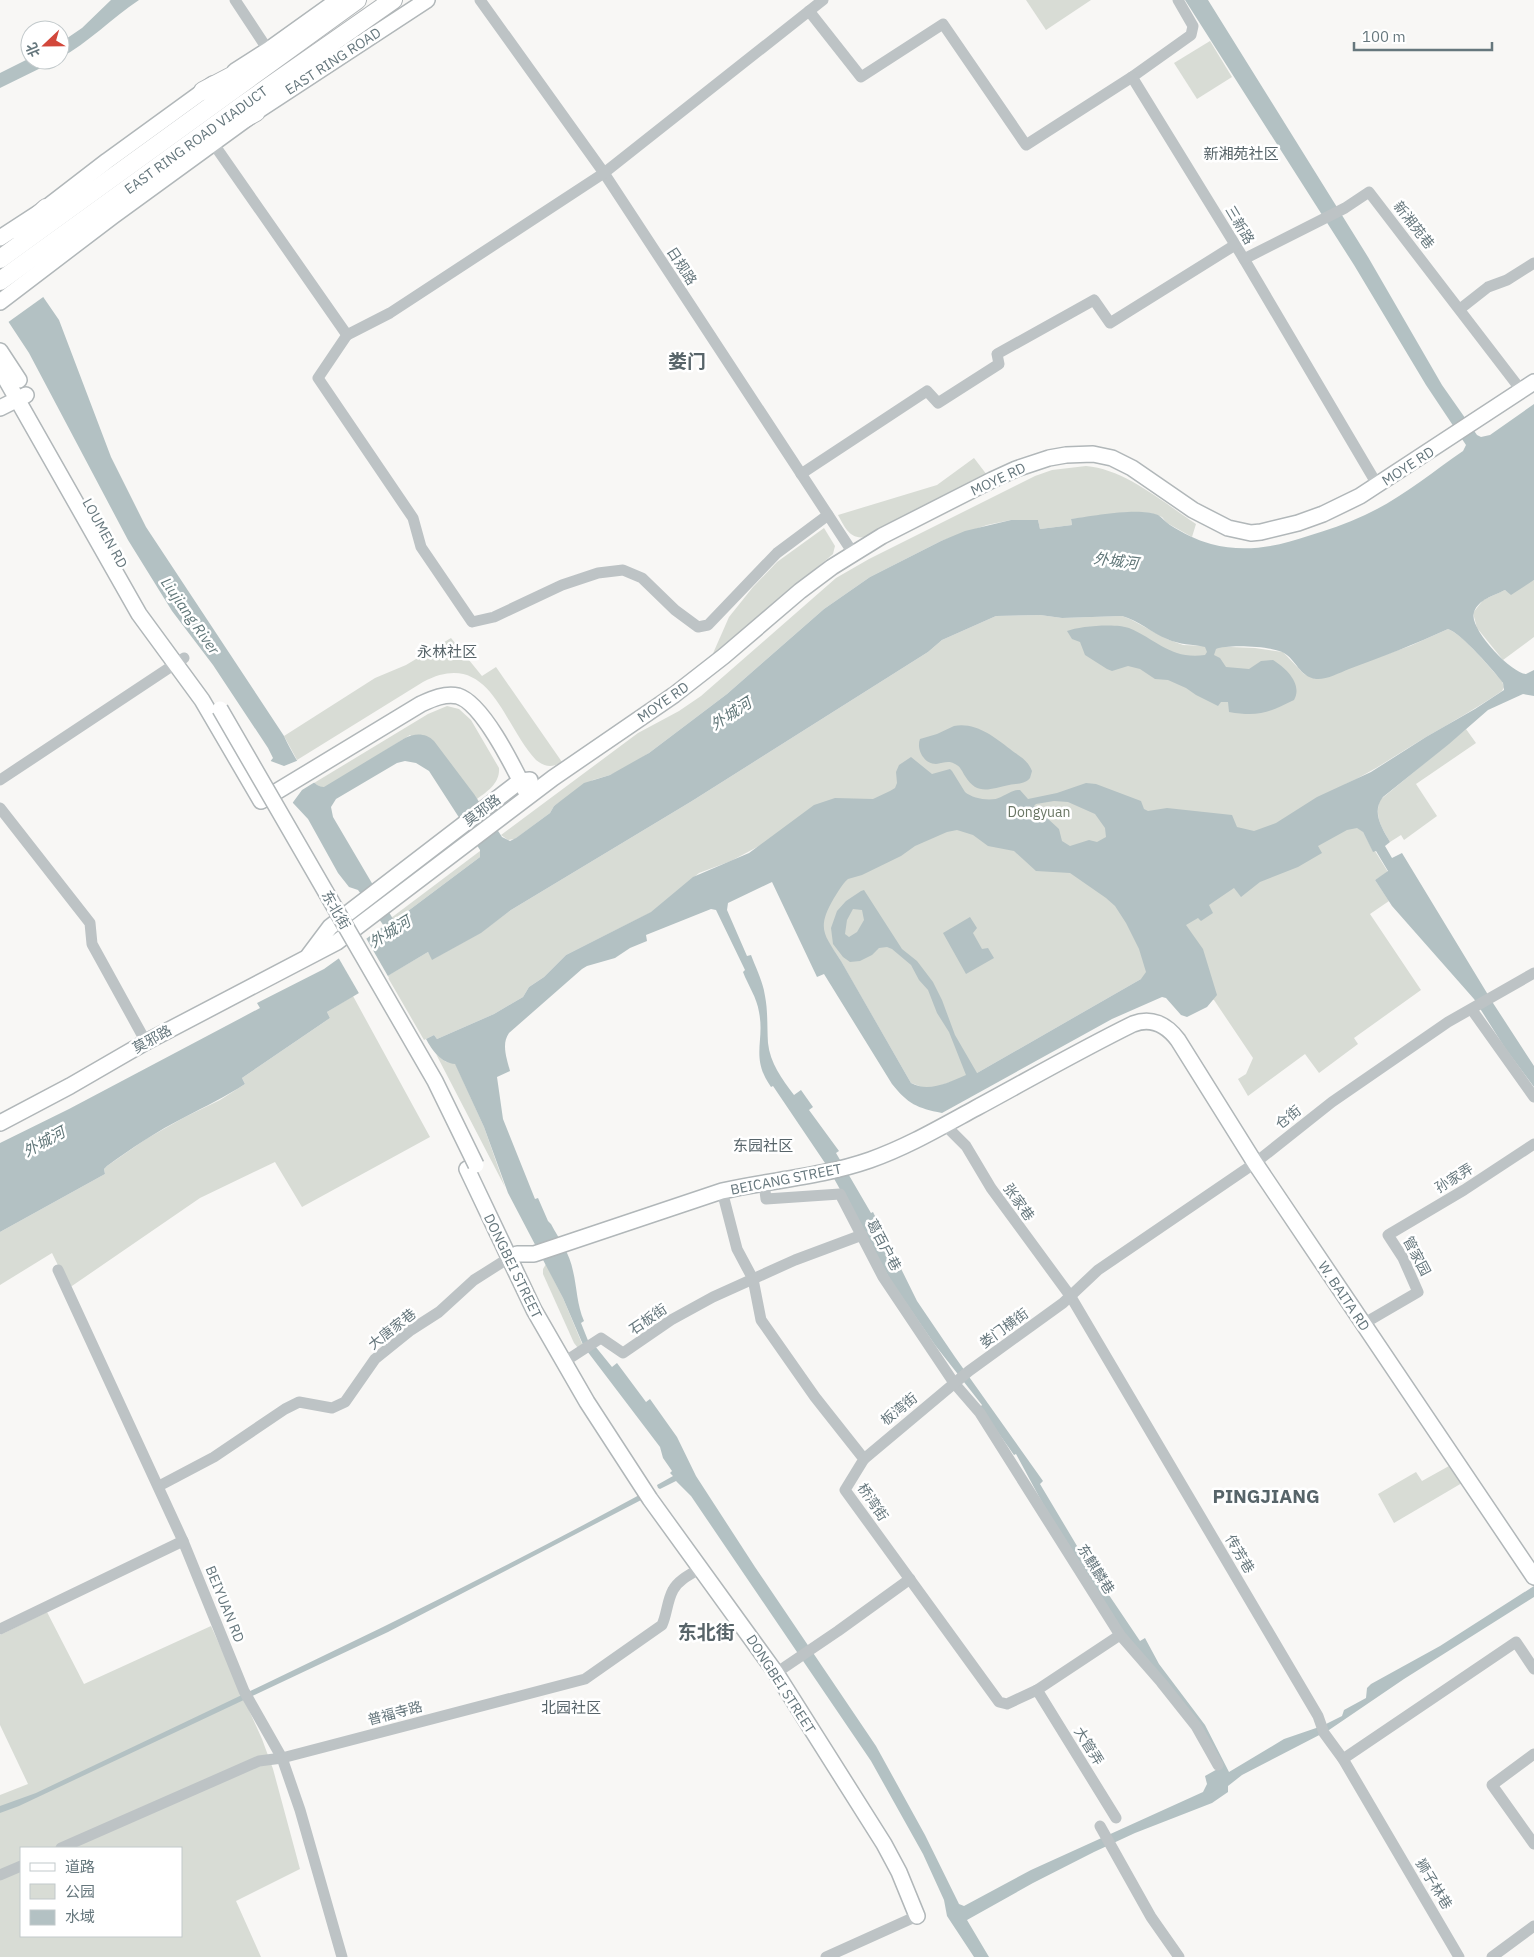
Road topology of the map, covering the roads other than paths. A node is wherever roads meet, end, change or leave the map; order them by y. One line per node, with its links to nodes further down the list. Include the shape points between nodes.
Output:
1 (235, 0): 11 (street)
2 (338, 0): 11 (main road)
3 (357, 0): 10 (highway, EAST RING ROAD VIADUCT)
4 (393, 0): 16 (highway, EAST RING ROAD VIADUCT)
5 (426, 0): 14 (main road, EAST RING ROAD)
6 (480, 0): 17 (street, 日规路)
7 (823, 0): 9 (street)
8 (1178, 0): 12 (street, via 1193,26 1191,35)
9 (809, 11): 12 (street, via 861,77 943,24 1026,145); 17 (street)
10 (308, 34): 13 (highway); 19 (highway, EAST RING ROAD VIADUCT)
11 (268, 50): 13 (main road)
12 (1132, 77): 21 (street, 三新路)
13 (203, 91): 18 (main road)
14 (256, 112): 15 (main road, EAST RING ROAD); 16 (highway)
15 (213, 143): 26 (main road, EAST RING ROAD, via 113,216); 30 (street)
16 (163, 164): 26 (highway, EAST RING ROAD VIADUCT)
17 (604, 173): 30 (street, via 390,313); 37 (street, 日规路)
18 (46, 208): 19 (highway)
19 (18, 235): 20 (main road); 22 (highway); 24 (highway, EAST RING ROAD VIADUCT)
20 (0, 238)
21 (1235, 245): 23 (street, 三新路); 37 (street, via 1110,323 1094,300 997,354 1000,364 938,403 927,391)
22 (0, 252)
23 (1244, 259): 29 (street, 新湘苑巷, via 1369,192); 38 (street, 三新路)
24 (0, 260)
25 (1534, 263): 29 (street, via 1507,280 1488,287)
26 (39, 264): 27 (highway, EAST RING ROAD VIADUCT); 28 (main road, EAST RING ROAD)
27 (0, 281)
28 (0, 302)
29 (1460, 309): 34 (street, 新湘苑巷)
30 (347, 335): 39 (street, via 318,378 413,518 422,547 472,622 494,617 571,582 598,573 623,570 642,578 698,627 708,625 777,553)
31 (0, 350): 35 (main road, LOUMEN RD)
32 (0, 369): 35 (main road, LOUMEN RD)
33 (1534, 382): 34 (main road, MOYE RD)
34 (1521, 390): 38 (main road, MOYE RD)
35 (23, 397): 36 (main road); 41 (main road, LOUMEN RD)
36 (0, 408)
37 (801, 474): 39 (street, 日规路)
38 (1378, 486): 40 (main road, MOYE RD, via 1323,514 1278,529 1251,533 1228,528 1193,510 1112,458 1092,454 1066,455 1016,469)
39 (828, 515): 40 (street, 日规路)
40 (852, 553): 43 (main road, MOYE RD, via 800,591 674,696)
41 (180, 661): 42 (main road, LOUMEN RD, via 206,687); 44 (street)
42 (215, 712): 47 (main road, 东北街, bridge)
43 (553, 778): 45 (main road); 46 (main road, MOYE RD)
44 (0, 780)
45 (520, 781): 46 (main road); 47 (main road, via 481,714 467,700 454,695 426,702); 50 (main road, 莫邪路, via 330,927)
46 (528, 796): 49 (main road, MOYE RD)
47 (265, 798): 60 (main road, 东北街, bridge, via 435,1081)
48 (0, 808): 54 (street, via 90,923 92,944)
49 (502, 816): 50 (main road, 莫邪路, via 337,942)
50 (306, 958): 54 (main road, 莫邪路)
51 (1534, 973): 52 (street, 仓街)
52 (1474, 1009): 55 (street); 59 (street, 仓街, via 1448,1022 1332,1102)
53 (1150, 1020): 57 (main road, BEICANG STREET, via 1111,1035); 59 (main road, W. BAITA RD, via 1175,1036)
54 (146, 1042): 56 (main road, 莫邪路)
55 (1534, 1097)
56 (0, 1123)
57 (945, 1125): 61 (main road, BEICANG STREET, via 898,1149 848,1166); 68 (street, 张家巷, via 961,1139 991,1188)
58 (1534, 1144): 64 (street, 孙家弄)
59 (1255, 1163): 68 (street, 仓街, via 1098,1270); 69 (main road, W. BAITA RD)
60 (472, 1167): 65 (main road, DONGBEI STREET)
61 (764, 1183): 62 (main road, BEICANG STREET); 63 (street, 葛百户巷, via 766,1199 840,1194)
62 (722, 1191): 65 (main road, BEICANG STREET, via 534,1254); 67 (street, via 737,1249)
63 (862, 1235): 67 (street); 71 (street, 葛百户巷, via 882,1277)
64 (1388, 1235): 69 (street, 管家园, via 1418,1292)
65 (512, 1256): 70 (main road, DONGBEI STREET); 73 (street, 大唐家巷, via 474,1280 438,1312 375,1359 345,1402 332,1408 299,1402 214,1457)
66 (58, 1270): 73 (street, BEIYUAN RD)
67 (752, 1279): 70 (street, 石板街, via 671,1320 624,1353 601,1338); 72 (street, via 761,1320)
68 (1071, 1297): 71 (street, 娄门横街); 85 (street, 传芳巷)
69 (1363, 1324): 76 (main road, W. BAITA RD)
70 (564, 1362): 75 (main road, DONGBEI STREET, via 599,1422)
71 (961, 1378): 72 (street, 板湾街); 79 (street, 东麒麟巷)
72 (864, 1459): 77 (street, 桥湾街, via 845,1490)
73 (159, 1486): 74 (street, BEIYUAN RD)
74 (184, 1541): 78 (street); 84 (street, BEIYUAN RD, via 246,1695)
75 (701, 1568): 81 (main road, DONGBEI STREET); 84 (street, 普福寺路, via 680,1581 673,1590 662,1625 585,1679)
76 (1534, 1577)
77 (910, 1579): 81 (street); 82 (street, 桥湾街, via 999,1702 1007,1704)
78 (0, 1629)
79 (1120, 1635): 82 (street, 桥湾街); 86 (street, 东麒麟巷, via 1196,1726)
80 (1534, 1669): 85 (street, via 1516,1642)
81 (776, 1673): 94 (main road, DONGBEI STREET, via 884,1844)
82 (1037, 1690): 87 (street, 大管弄)
83 (1534, 1754): 90 (street, via 1492,1785)
84 (282, 1758): 91 (street, 普福寺路, via 259,1762); 96 (street, BEIYUAN RD)
85 (1342, 1758): 88 (street, 传芳巷)
86 (1218, 1765)
87 (1116, 1818)
88 (1382, 1826): 99 (street, 狮子林巷)
89 (1101, 1830): 98 (street)
90 (1534, 1844)
91 (63, 1847)
92 (20, 1866): 93 (street)
93 (0, 1875)
94 (917, 1916): 97 (street)
95 (1534, 1926): 100 (street)
96 (342, 1957)
97 (826, 1957)
98 (1179, 1957)
99 (1460, 1957)
100 (1492, 1957)

